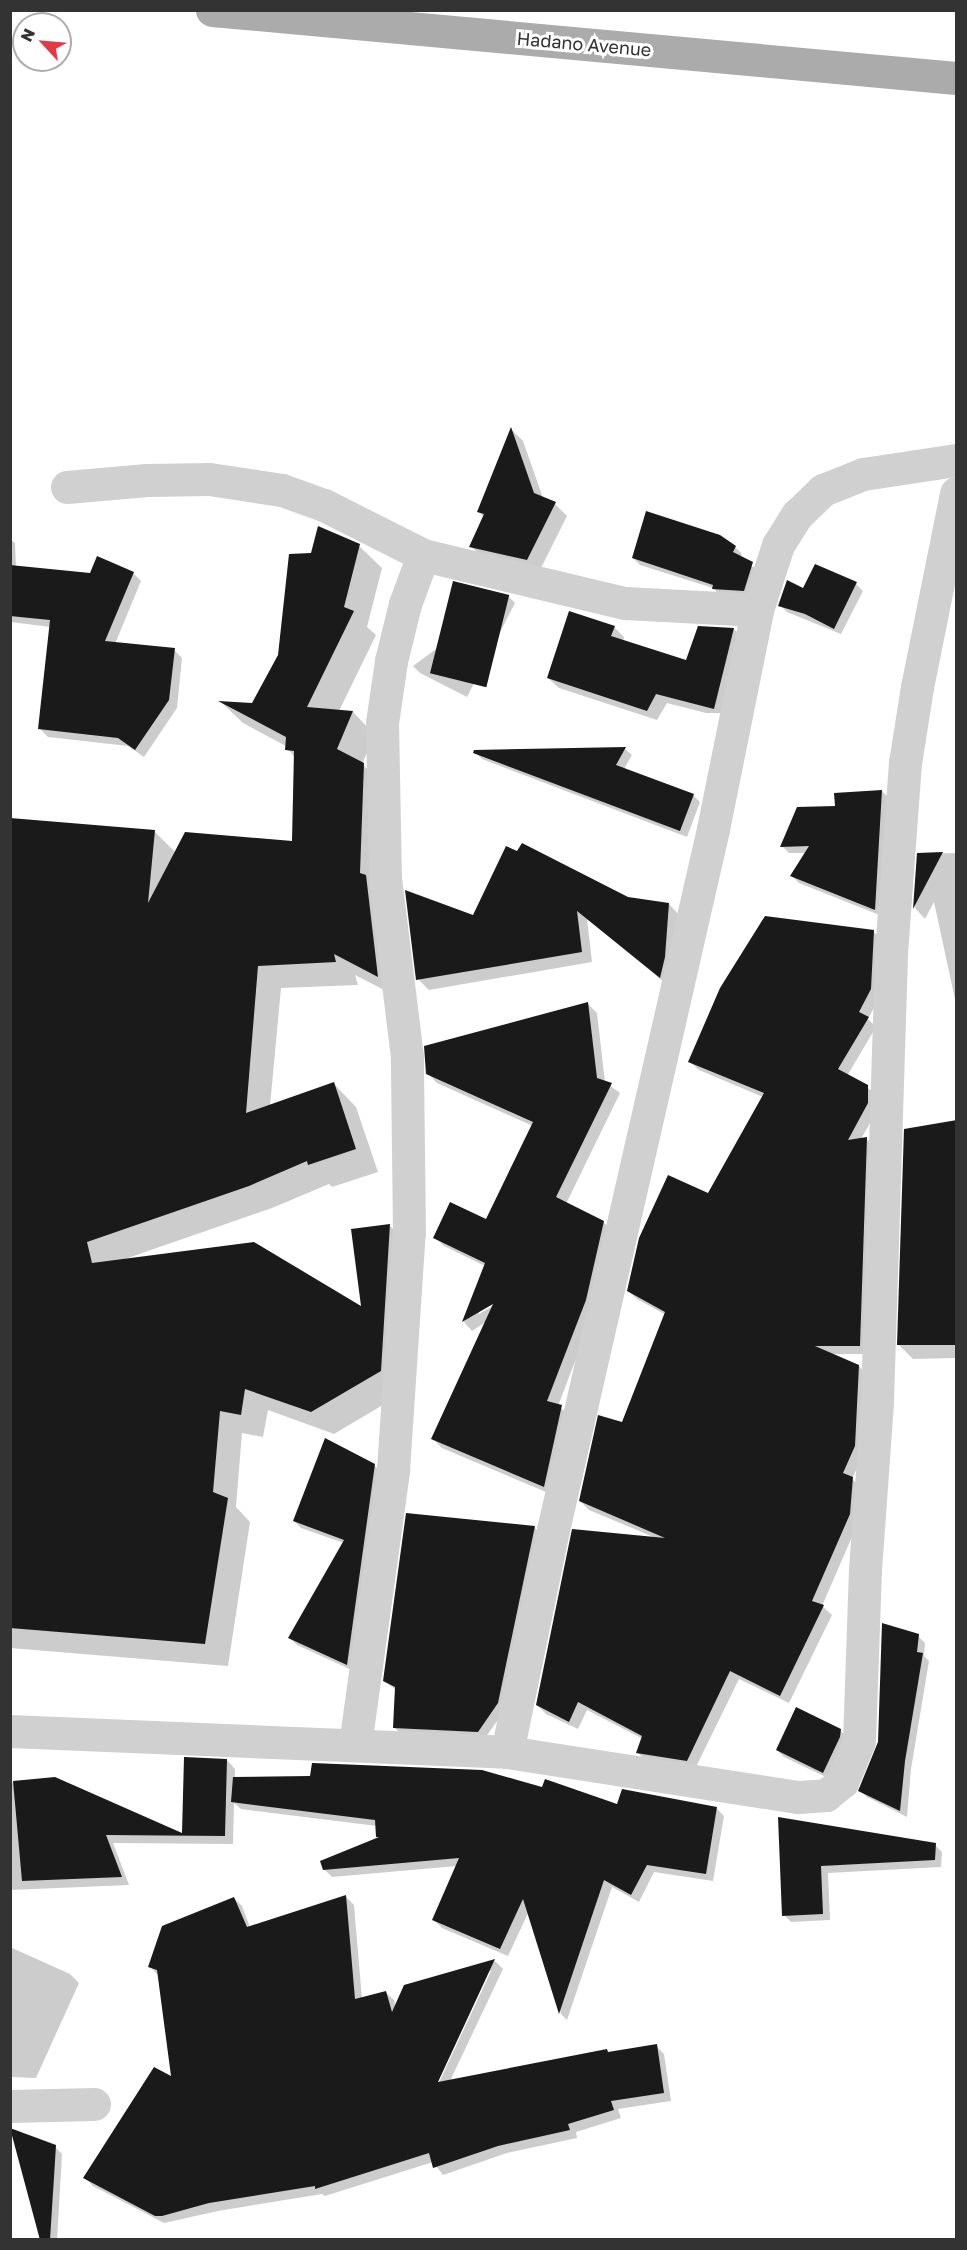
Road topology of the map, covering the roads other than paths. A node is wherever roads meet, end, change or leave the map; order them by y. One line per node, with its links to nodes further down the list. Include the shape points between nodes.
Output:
1 (212, 10): 2 (main road, Hadano Avenue)
2 (957, 78)
3 (957, 460): 7 (street, via 863,474 823,490 797,514 778,546)
4 (68, 487): 6 (street, via 147,480 209,480 282,490 324,505)
5 (957, 493): 10 (street, via 905,764 891,954 877,1401 859,1741 851,1766 842,1782 826,1795 800,1797)
6 (423, 555): 7 (street, via 625,603); 9 (street, via 394,649 382,723 386,878 407,1057 409,1232 393,1470)
7 (757, 610): 10 (street, via 713,829 553,1530)
8 (10, 1731): 9 (street)
9 (355, 1745): 10 (street)
10 (507, 1752)
11 (94, 2104): 12 (street)
12 (10, 2106)

